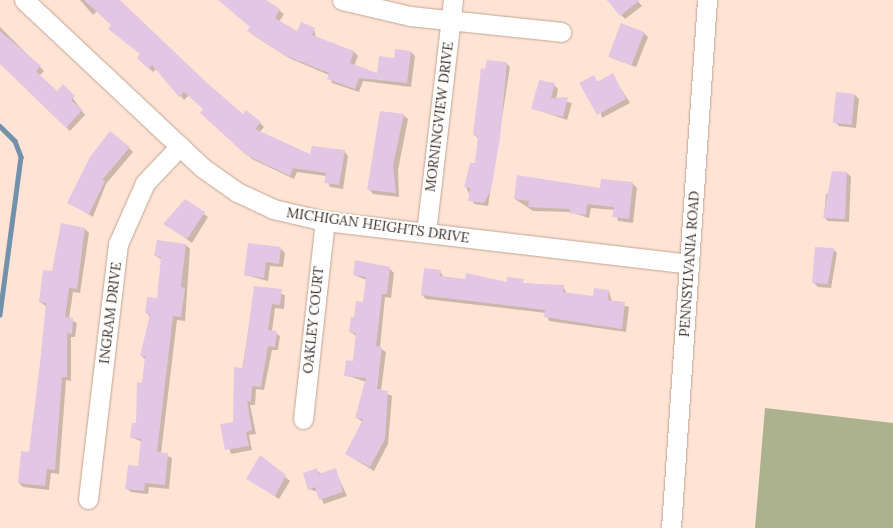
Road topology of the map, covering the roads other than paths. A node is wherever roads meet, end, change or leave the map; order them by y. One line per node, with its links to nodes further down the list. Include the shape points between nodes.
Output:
1 (24, 0): 7 (street, MICHIGAN HEIGHTS DRIVE)
2 (342, 0): 5 (street, via 381,11)
3 (453, 0): 5 (street, MORNINGVIEW DRIVE)
4 (706, 0): 10 (street, PENNSYLVANIA ROAD)
5 (451, 19): 6 (street); 9 (street, MORNINGVIEW DRIVE)
6 (562, 32)
7 (180, 146): 8 (street, MICHIGAN HEIGHTS DRIVE, via 219,180 251,200); 12 (street, INGRAM DRIVE, via 141,190 118,244)
8 (325, 220): 9 (street, MICHIGAN HEIGHTS DRIVE); 11 (street, OAKLEY COURT)
9 (426, 233): 10 (street, MICHIGAN HEIGHTS DRIVE)
10 (690, 264): 13 (street, PENNSYLVANIA ROAD)
11 (303, 419)
12 (88, 498)
13 (671, 528)

